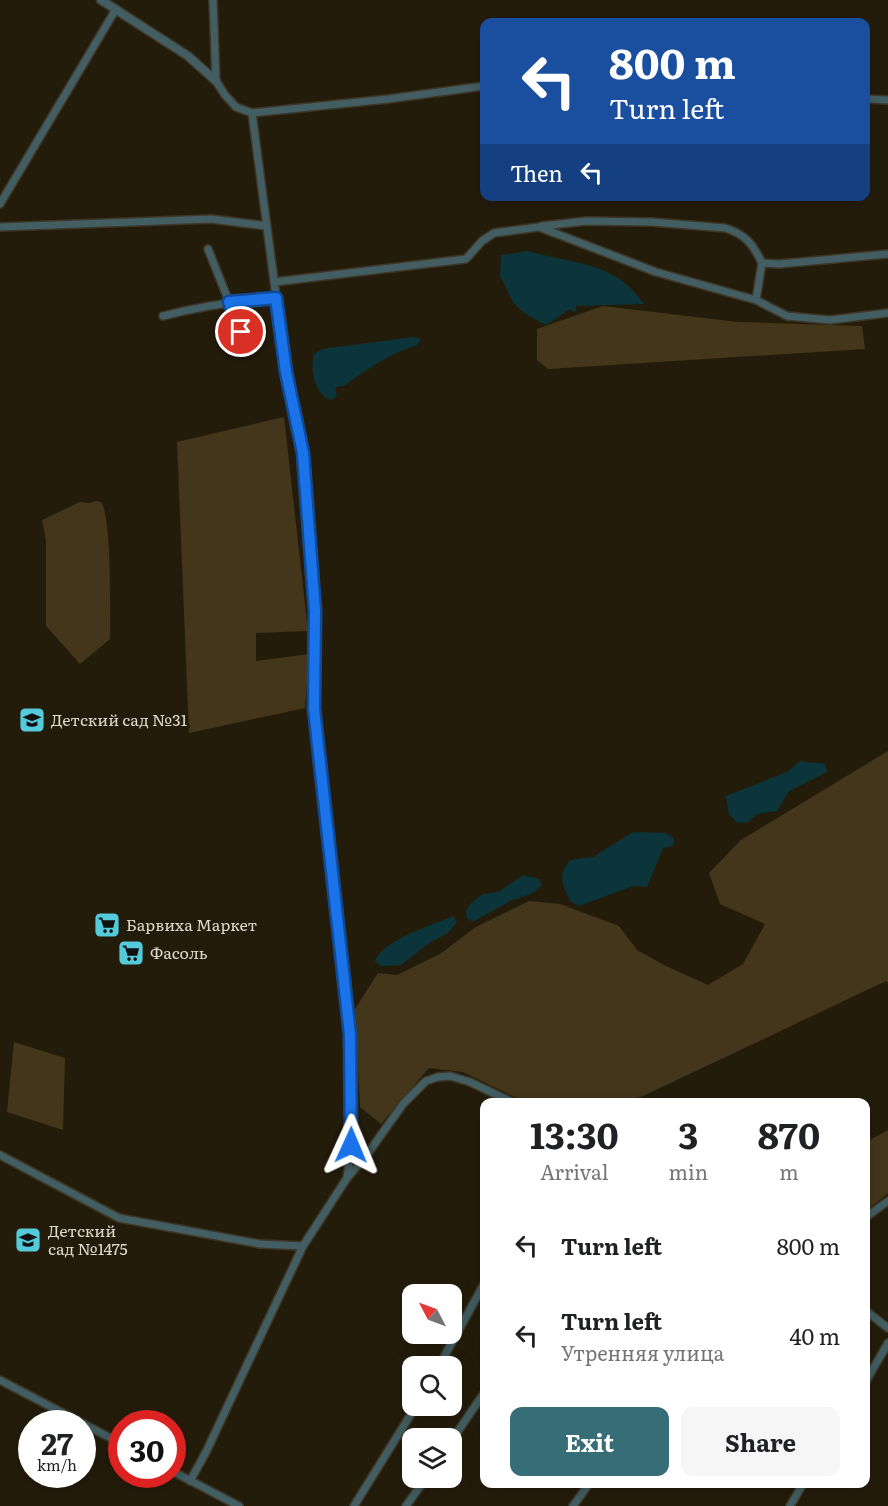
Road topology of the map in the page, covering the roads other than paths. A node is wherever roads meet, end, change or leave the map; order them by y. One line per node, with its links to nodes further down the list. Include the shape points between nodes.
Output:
1 (101, 0): 3 (street)
2 (213, 0): 4 (street)
3 (116, 9): 4 (street, via 188,56); 9 (street)
4 (216, 81): 8 (street, via 236,107)
5 (480, 87): 8 (street)
6 (870, 99): 7 (street)
7 (888, 100)
8 (252, 113): 11 (street)
9 (0, 204)
10 (0, 226): 11 (street, via 211,219)
11 (267, 226): 16 (street)
12 (539, 227): 15 (street, via 586,221 725,228 747,238); 16 (street, via 494,233 466,259); 18 (street, via 657,272)
13 (208, 249): 19 (street)
14 (888, 254): 15 (street)
15 (762, 263): 18 (street)
16 (274, 282): 17 (street)
17 (276, 298): 19 (street); 25 (street, via 303,453 315,611 314,709 350,1035 351,1134)
18 (756, 300): 20 (street, via 787,316 830,320)
19 (229, 302): 21 (street); 22 (street)
20 (888, 313)
21 (163, 316)
22 (241, 332)
23 (504, 1098): 25 (street, via 450,1076 426,1081 403,1104)
24 (0, 1155): 28 (street, via 119,1218 260,1244)
25 (347, 1178): 28 (street)
26 (888, 1201): 27 (street)
27 (870, 1214)
28 (303, 1246): 41 (street)
29 (480, 1291): 33 (street)
30 (870, 1314): 31 (street)
31 (888, 1328)
32 (888, 1343): 34 (street)
33 (444, 1356)
34 (870, 1374)
35 (0, 1380): 39 (street)
36 (480, 1399): 38 (street)
37 (410, 1416): 46 (street)
38 (460, 1428)
39 (108, 1437)
40 (186, 1478): 41 (street)
41 (190, 1480): 45 (street)
42 (419, 1488): 47 (street)
43 (586, 1488): 48 (street)
44 (801, 1488): 49 (street)
45 (239, 1506)
46 (354, 1506)
47 (406, 1506)
48 (573, 1506)
49 (790, 1506)

